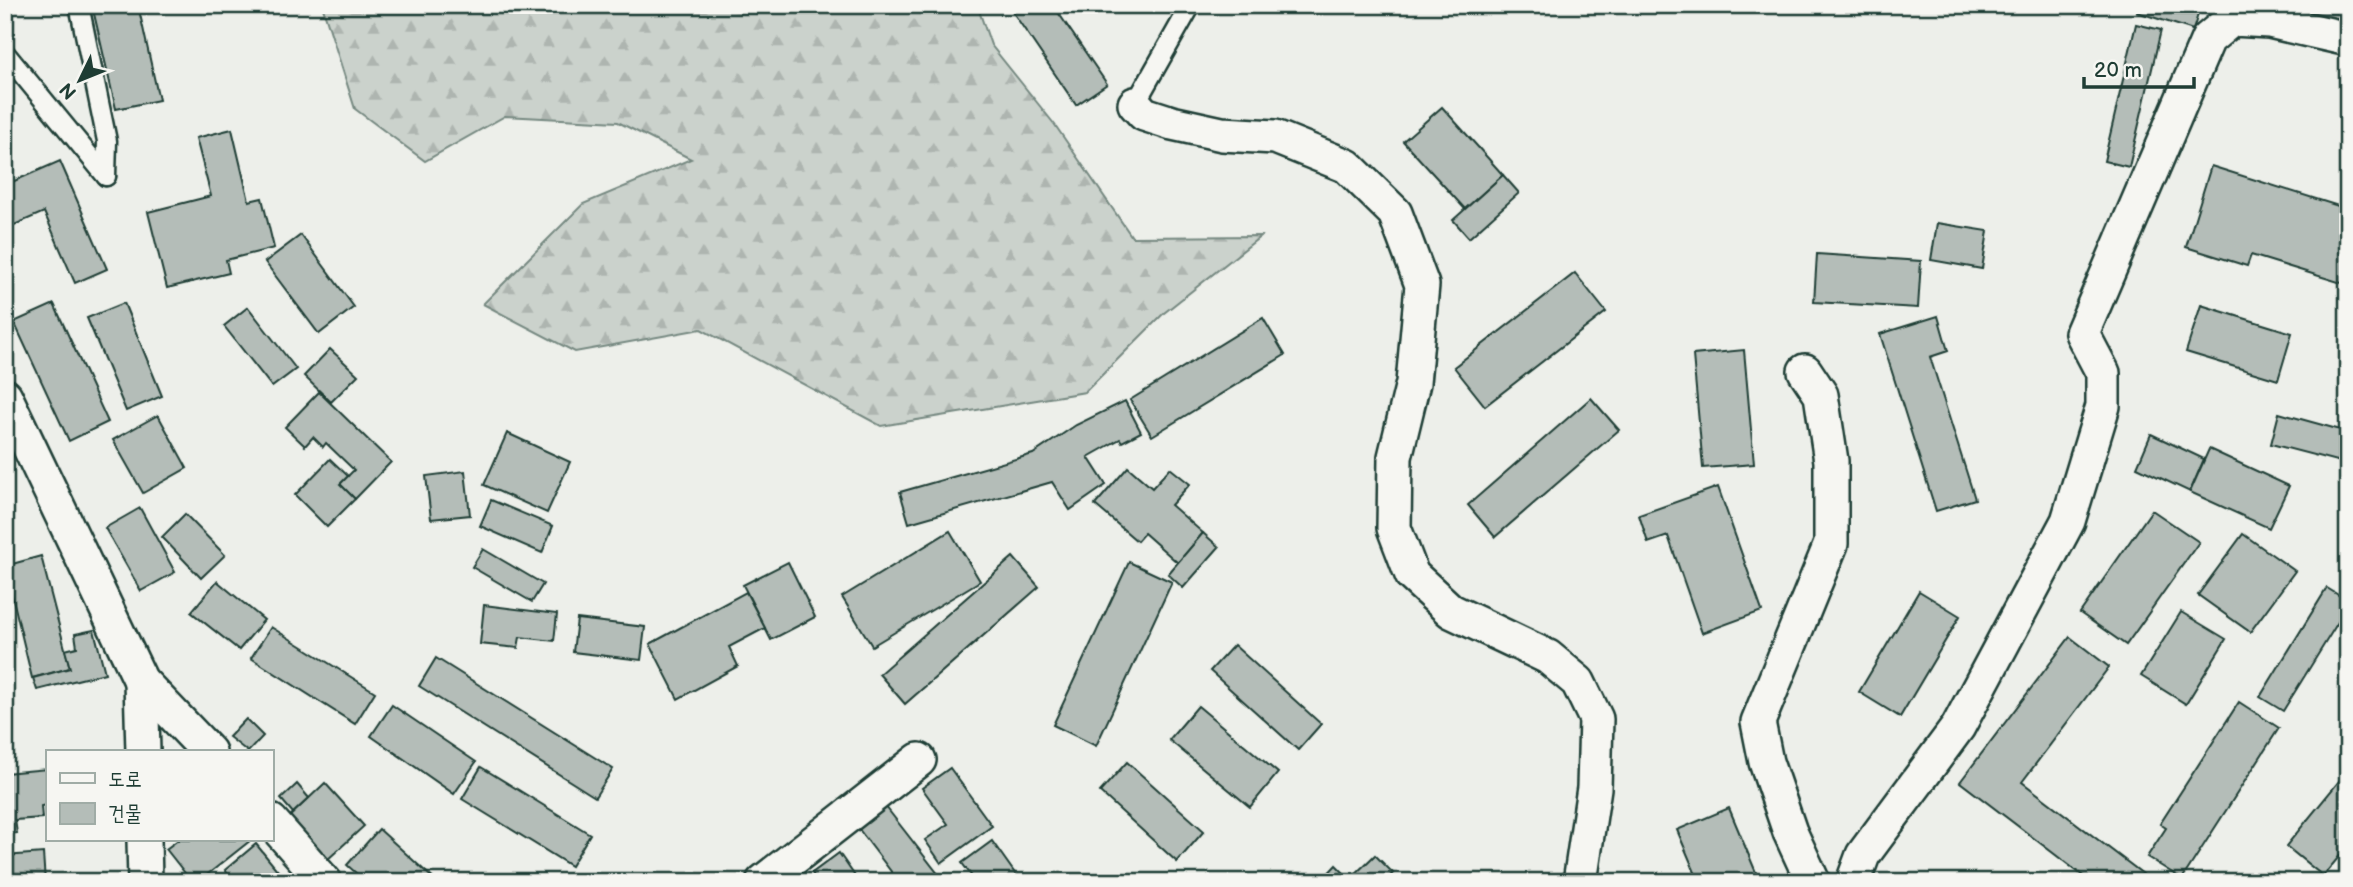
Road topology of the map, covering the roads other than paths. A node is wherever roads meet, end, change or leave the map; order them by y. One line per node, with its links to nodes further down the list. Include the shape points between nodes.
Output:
1 (79, 5): 4 (lane, via 107,141 106,176)
2 (1191, 5): 5 (lane)
3 (2348, 39): 19 (street, via 2269,21 2232,19 2208,39 2082,333 2103,373 2103,406 2068,521 1958,727 1863,855)
4 (5, 53)
5 (1135, 104): 17 (street, via 1144,114 1172,123 1222,134 1275,138 1347,166 1395,213 1422,285 1413,383 1395,457 1394,528 1412,575 1451,611 1548,657 1578,682 1596,719 1594,788)
6 (1805, 371): 18 (street, via 1821,395 1831,461 1831,544 1758,722 1790,832)
7 (5, 396): 8 (street)
8 (141, 681): 9 (street); 10 (street)
9 (143, 750)
10 (207, 750)
11 (919, 760): 16 (street)
12 (273, 823): 15 (street)
13 (144, 842): 14 (street)
14 (145, 882)
15 (325, 882)
16 (763, 882)
17 (1580, 882)
18 (1814, 882)
19 (1853, 882)

